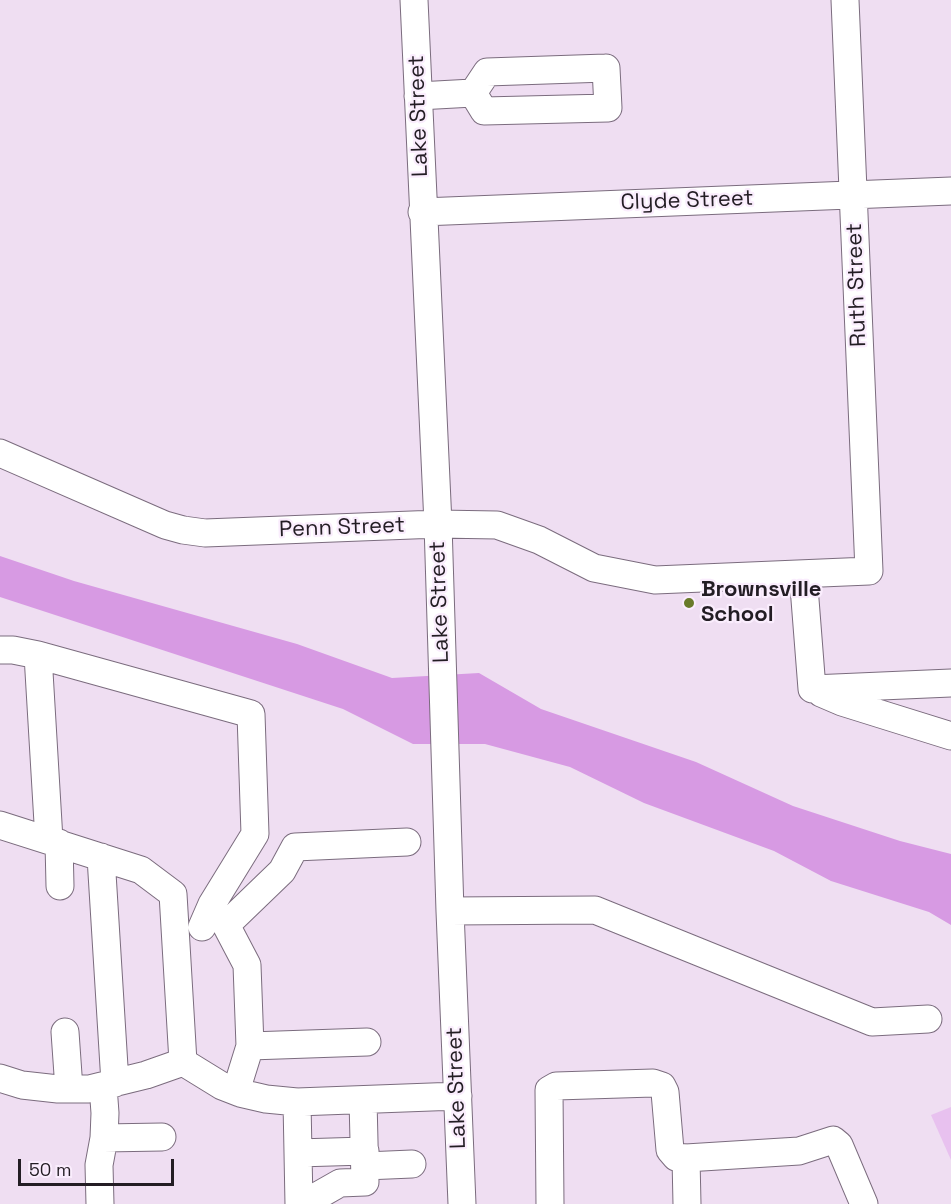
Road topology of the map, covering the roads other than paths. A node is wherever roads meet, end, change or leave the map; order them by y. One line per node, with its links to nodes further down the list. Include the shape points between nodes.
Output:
1 (414, 0): 5 (street, Lake Street)
2 (845, 0): 8 (street, Ruth Street)
3 (549, 70): 4 (street, via 487,72); 6 (street); 6 (street, via 606,68 608,108)
4 (473, 93): 5 (street); 6 (street, via 484,111)
5 (418, 96): 9 (street, Lake Street)
6 (550, 109)
7 (951, 191): 8 (street, Clyde Street)
8 (853, 194): 9 (street, Clyde Street); 12 (street, Ruth Street)
9 (422, 212): 11 (street, Lake Street)
10 (0, 453): 11 (street, Penn Street, via 183,530)
11 (438, 524): 13 (street, Penn Street, via 497,525 539,540 594,568 655,580); 24 (street, Lake Street)
12 (869, 571): 13 (street, Penn Street)
13 (803, 574): 17 (street)
14 (0, 650): 15 (street)
15 (38, 656): 20 (street); 25 (street, via 251,714 255,834 212,904)
16 (951, 683): 17 (street)
17 (812, 688): 18 (street, via 842,702)
18 (951, 736)
19 (0, 825): 20 (street)
20 (54, 842): 22 (street); 23 (street)
21 (407, 842): 25 (street, via 295,847 282,871)
22 (101, 857): 26 (street, via 141,870 173,894); 33 (street)
23 (60, 886)
24 (450, 911): 27 (street, via 595,910 872,1022); 36 (street, Lake Street)
25 (214, 926): 26 (street); 30 (street, via 247,965)
26 (176, 928): 31 (street)
27 (928, 1019)
28 (65, 1032): 34 (street)
29 (368, 1042): 30 (street)
30 (250, 1046): 35 (street)
31 (183, 1062): 33 (street); 35 (street)
32 (0, 1078): 34 (street, via 22,1085)
33 (109, 1084): 34 (street); 40 (street)
34 (69, 1089)
35 (236, 1091): 38 (street)
36 (458, 1096): 37 (street); 47 (street, Lake Street)
37 (363, 1100): 38 (street); 42 (street)
38 (297, 1102): 41 (street)
39 (162, 1137): 40 (street)
40 (104, 1138): 45 (street, via 99,1165)
41 (298, 1153): 42 (street); 46 (street)
42 (365, 1158): 44 (street); 46 (street, via 365,1182 340,1183)
43 (686, 1158): 48 (street, via 676,1157 670,1150 662,1086 556,1086 549,1090 548,1097); 49 (street); 50 (street, via 799,1150 833,1140 839,1145)
44 (412, 1164)
45 (100, 1204)
46 (301, 1204)
47 (462, 1204)
48 (550, 1204)
49 (687, 1204)
50 (864, 1204)

